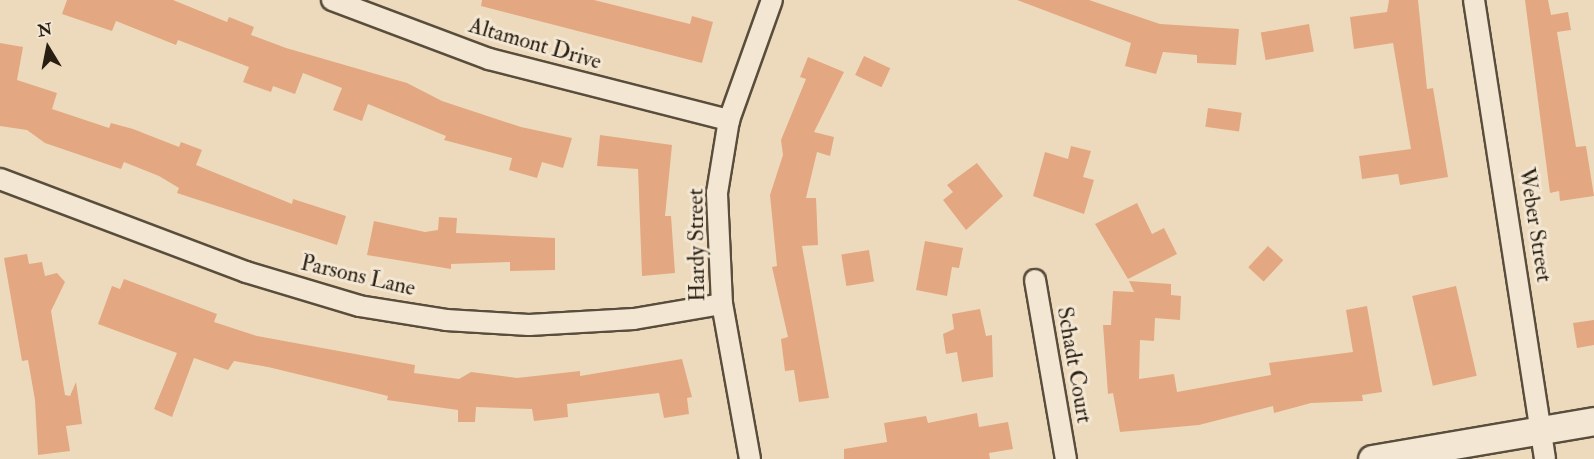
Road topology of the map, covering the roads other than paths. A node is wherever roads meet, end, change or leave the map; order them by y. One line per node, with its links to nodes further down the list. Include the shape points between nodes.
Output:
1 (332, 0): 4 (street, Altamont Drive, via 489,59)
2 (772, 0): 4 (street, Hardy Street)
3 (1474, 0): 9 (street, Weber Street)
4 (729, 120): 7 (street, Hardy Street, via 717,193)
5 (0, 179): 7 (street, Parsons Lane, via 246,272 359,306 446,320 529,325 634,319)
6 (1035, 280): 11 (street, Schadt Court)
7 (722, 304): 10 (street, Hardy Street)
8 (1594, 420): 9 (main road)
9 (1540, 428): 12 (main road); 13 (street, Weber Street)
10 (750, 459)
11 (1066, 459)
12 (1372, 459)
13 (1545, 459)

